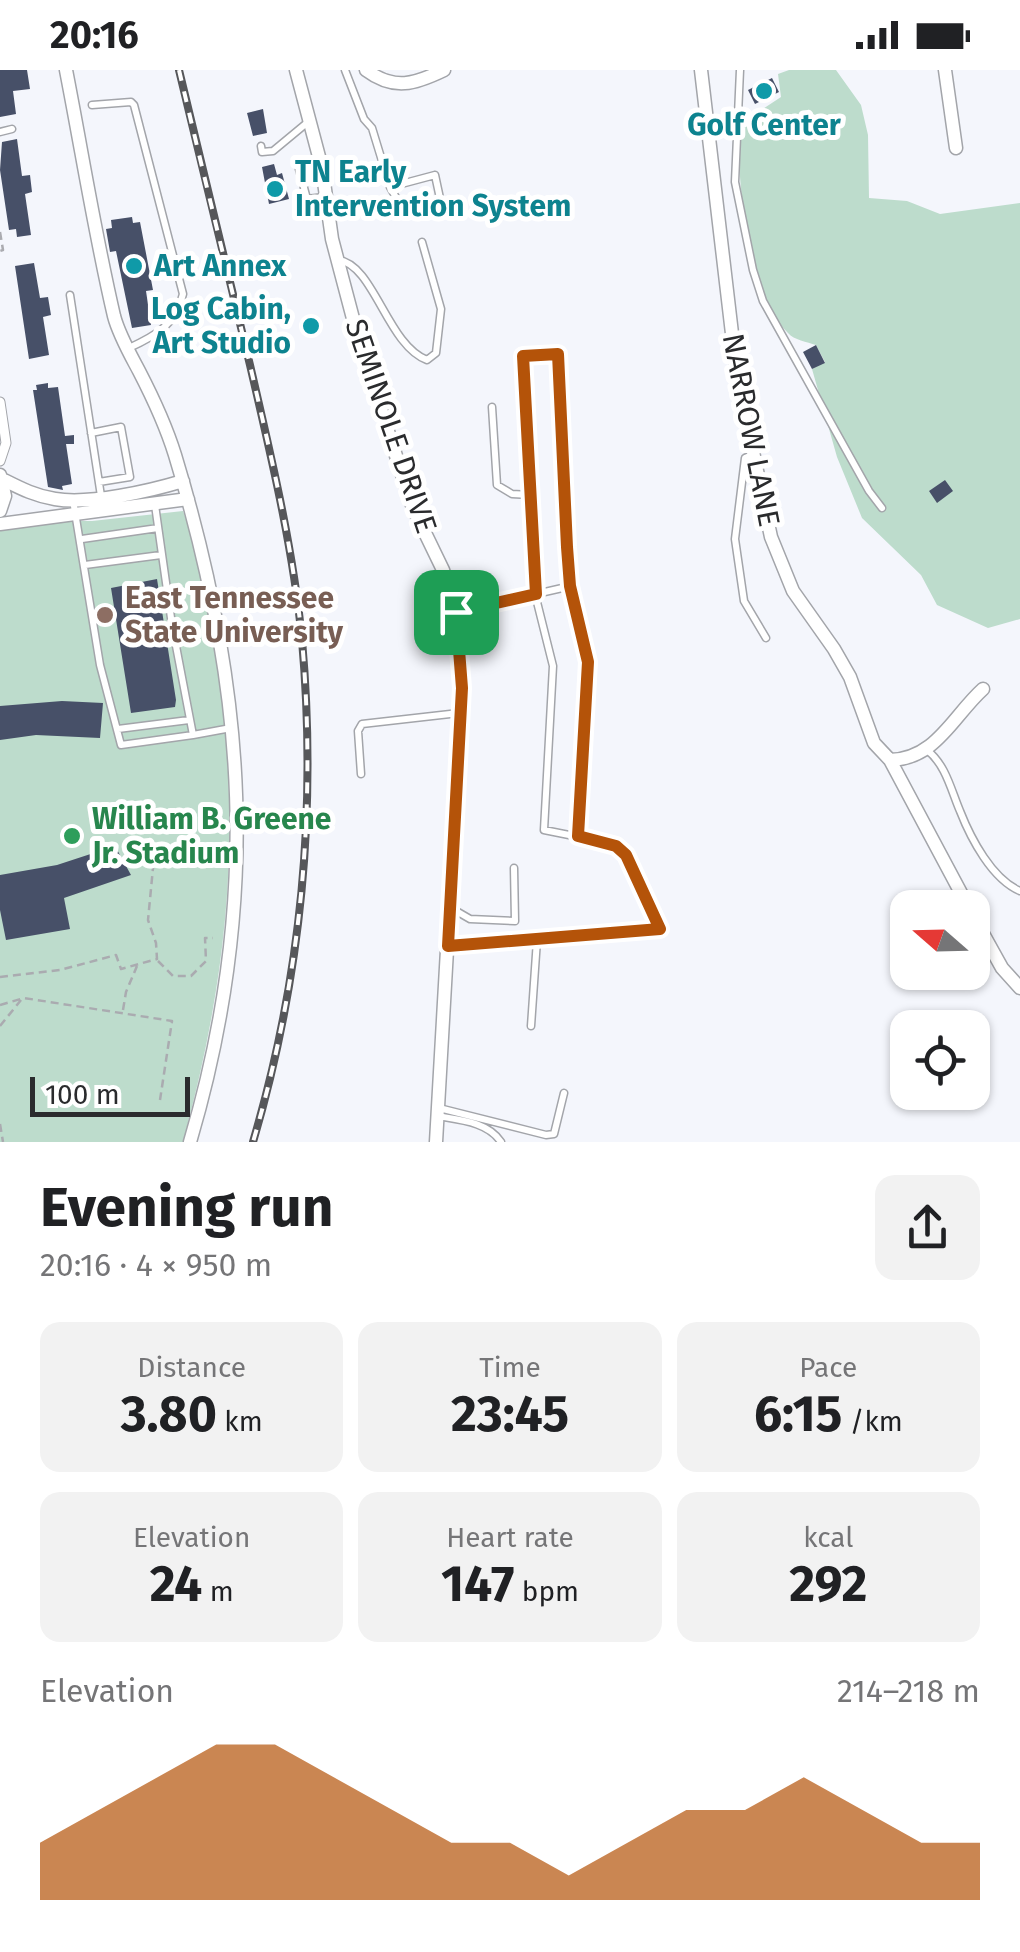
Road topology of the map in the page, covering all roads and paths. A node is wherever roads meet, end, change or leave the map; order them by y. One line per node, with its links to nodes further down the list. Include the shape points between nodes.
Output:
1 (66, 70): 23 (street, via 115,321)
2 (296, 70): 10 (street, SEMINOLE DRIVE)
3 (345, 70): 16 (lane)
4 (366, 70): 5 (street, via 400,86)
5 (444, 70)
6 (701, 70): 27 (street, NARROW LANE, via 737,376)
7 (740, 70): 37 (lane, via 735,182 763,301)
8 (945, 70): 14 (street)
9 (92, 105): 23 (lane, via 134,105 182,294 166,328)
10 (309, 122): 13 (lane, via 273,151 262,152); 15 (street, SEMINOLE DRIVE)
11 (12, 129): 12 (lane)
12 (0, 132)
13 (261, 146)
14 (956, 148)
15 (320, 161): 17 (street, SEMINOLE DRIVE); 17 (lane, via 299,169 306,200)
16 (390, 187): 16 (lane, via 408,211 442,203 436,174)
17 (325, 197): 21 (street, SEMINOLE DRIVE)
18 (0, 233): 20 (path)
19 (422, 242): 21 (lane, via 441,309 436,352 427,360 404,343 354,265)
20 (0, 250)
21 (337, 259): 47 (street, SEMINOLE DRIVE, via 413,508)
22 (70, 296): 26 (lane)
23 (128, 348): 30 (street)
24 (0, 402): 28 (street, via 6,442)
25 (492, 408): 33 (lane, via 497,485)
26 (91, 433): 31 (lane); 31 (lane, via 121,427 130,476)
27 (754, 455): 48 (lane, via 745,458 735,539 744,600); 56 (street, NARROW LANE, via 771,537 793,591 834,649 874,743)
28 (0, 460)
29 (1, 477): 36 (street); 38 (street)
30 (183, 481): 32 (street); 34 (street)
31 (100, 489): 32 (street); 36 (street); 39 (lane)
32 (152, 489): 35 (lane)
33 (530, 495): 45 (lane, via 523,356 558,354); 46 (lane)
34 (188, 499): 35 (street); 52 (street)
35 (155, 504): 39 (street); 41 (lane)
36 (74, 508): 39 (street); 40 (street); 42 (lane)
37 (882, 508)
38 (0, 511)
39 (104, 512)
40 (0, 524)
41 (158, 528): 42 (lane); 43 (lane)
42 (82, 539): 44 (lane)
43 (161, 555): 44 (lane); 51 (lane)
44 (85, 565): 53 (lane)
45 (570, 586): 46 (lane); 58 (lane, via 588,662)
46 (536, 594): 47 (lane); 58 (lane, via 553,666 544,830)
47 (456, 612): 50 (street, SEMINOLE DRIVE)
48 (766, 638)
49 (983, 689): 55 (street)
50 (460, 712): 57 (lane, via 362,724); 63 (street, SEMINOLE DRIVE)
51 (189, 720): 53 (lane); 54 (lane)
52 (234, 728): 54 (lane); 82 (street, via 238,836 230,956)
53 (118, 729): 54 (lane, via 121,745)
54 (193, 735)
55 (928, 750): 56 (street); 62 (lane, via 999,878)
56 (890, 760): 61 (street, NARROW LANE)
57 (361, 774)
58 (578, 836): 65 (lane, via 626,855 660,929)
59 (153, 868): 68 (path, via 148,920)
60 (514, 868): 63 (lane, via 515,921 470,920)
61 (960, 890)
62 (1020, 892)
63 (450, 908): 66 (street, SEMINOLE DRIVE)
64 (213, 938): 68 (path, via 205,938 206,961 190,976 173,976)
65 (536, 940): 66 (lane); 76 (lane)
66 (448, 946): 79 (street, SEMINOLE DRIVE)
67 (990, 946): 71 (street, NARROW LANE)
68 (157, 959): 69 (path)
69 (138, 964): 70 (path, via 120,969 116,955); 74 (path)
70 (0, 977)
71 (1020, 988)
72 (24, 998): 73 (path); 74 (path); 75 (path)
73 (0, 1005)
74 (123, 1013): 78 (path, via 172,1021)
75 (0, 1026)
76 (531, 1026)
77 (564, 1093): 79 (lane, via 554,1134)
78 (160, 1100)
79 (438, 1112): 83 (street, SEMINOLE DRIVE); 84 (lane, via 484,1126)
80 (0, 1124): 81 (path)
81 (3, 1142)
82 (190, 1142)
83 (436, 1142)
84 (501, 1142)

